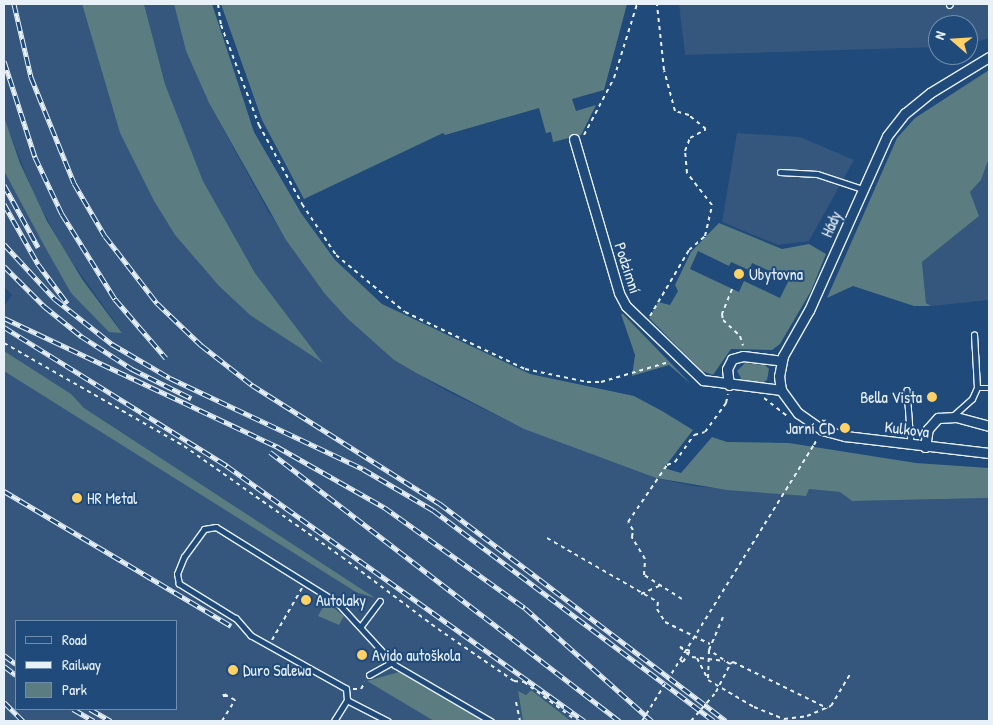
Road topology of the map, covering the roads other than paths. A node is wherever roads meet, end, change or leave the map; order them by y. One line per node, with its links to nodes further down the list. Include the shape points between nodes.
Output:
1 (989, 56): 4 (street, Hády, via 930,93 905,113 887,136)
2 (574, 139): 7 (street, Podzimní, via 621,300 696,375)
3 (780, 172): 4 (lane, via 817,174)
4 (863, 190): 6 (street, Hády)
5 (974, 335): 8 (lane)
6 (781, 361): 7 (street, via 743,356 732,359 727,369); 10 (street, Hády)
7 (729, 388): 10 (street, Podzimní)
8 (977, 388): 9 (lane); 12 (lane, via 968,403)
9 (989, 388)
10 (781, 390): 14 (street, Kulkova, via 798,413 822,430)
11 (906, 390): 14 (lane)
12 (953, 416): 13 (street); 15 (street, via 934,420 928,429)
13 (989, 426)
14 (911, 445): 15 (street, Kulkova)
15 (925, 446): 16 (street, Kulkova)
16 (989, 453)
17 (380, 601): 18 (lane)
18 (361, 626): 19 (lane); 21 (lane, via 338,603 216,527 204,529 176,574 179,584 236,619 251,636 346,689)
19 (392, 662): 20 (lane); 24 (lane)
20 (369, 675)
21 (347, 700): 22 (lane); 23 (lane)
22 (334, 721)
23 (388, 721)
24 (491, 721)

